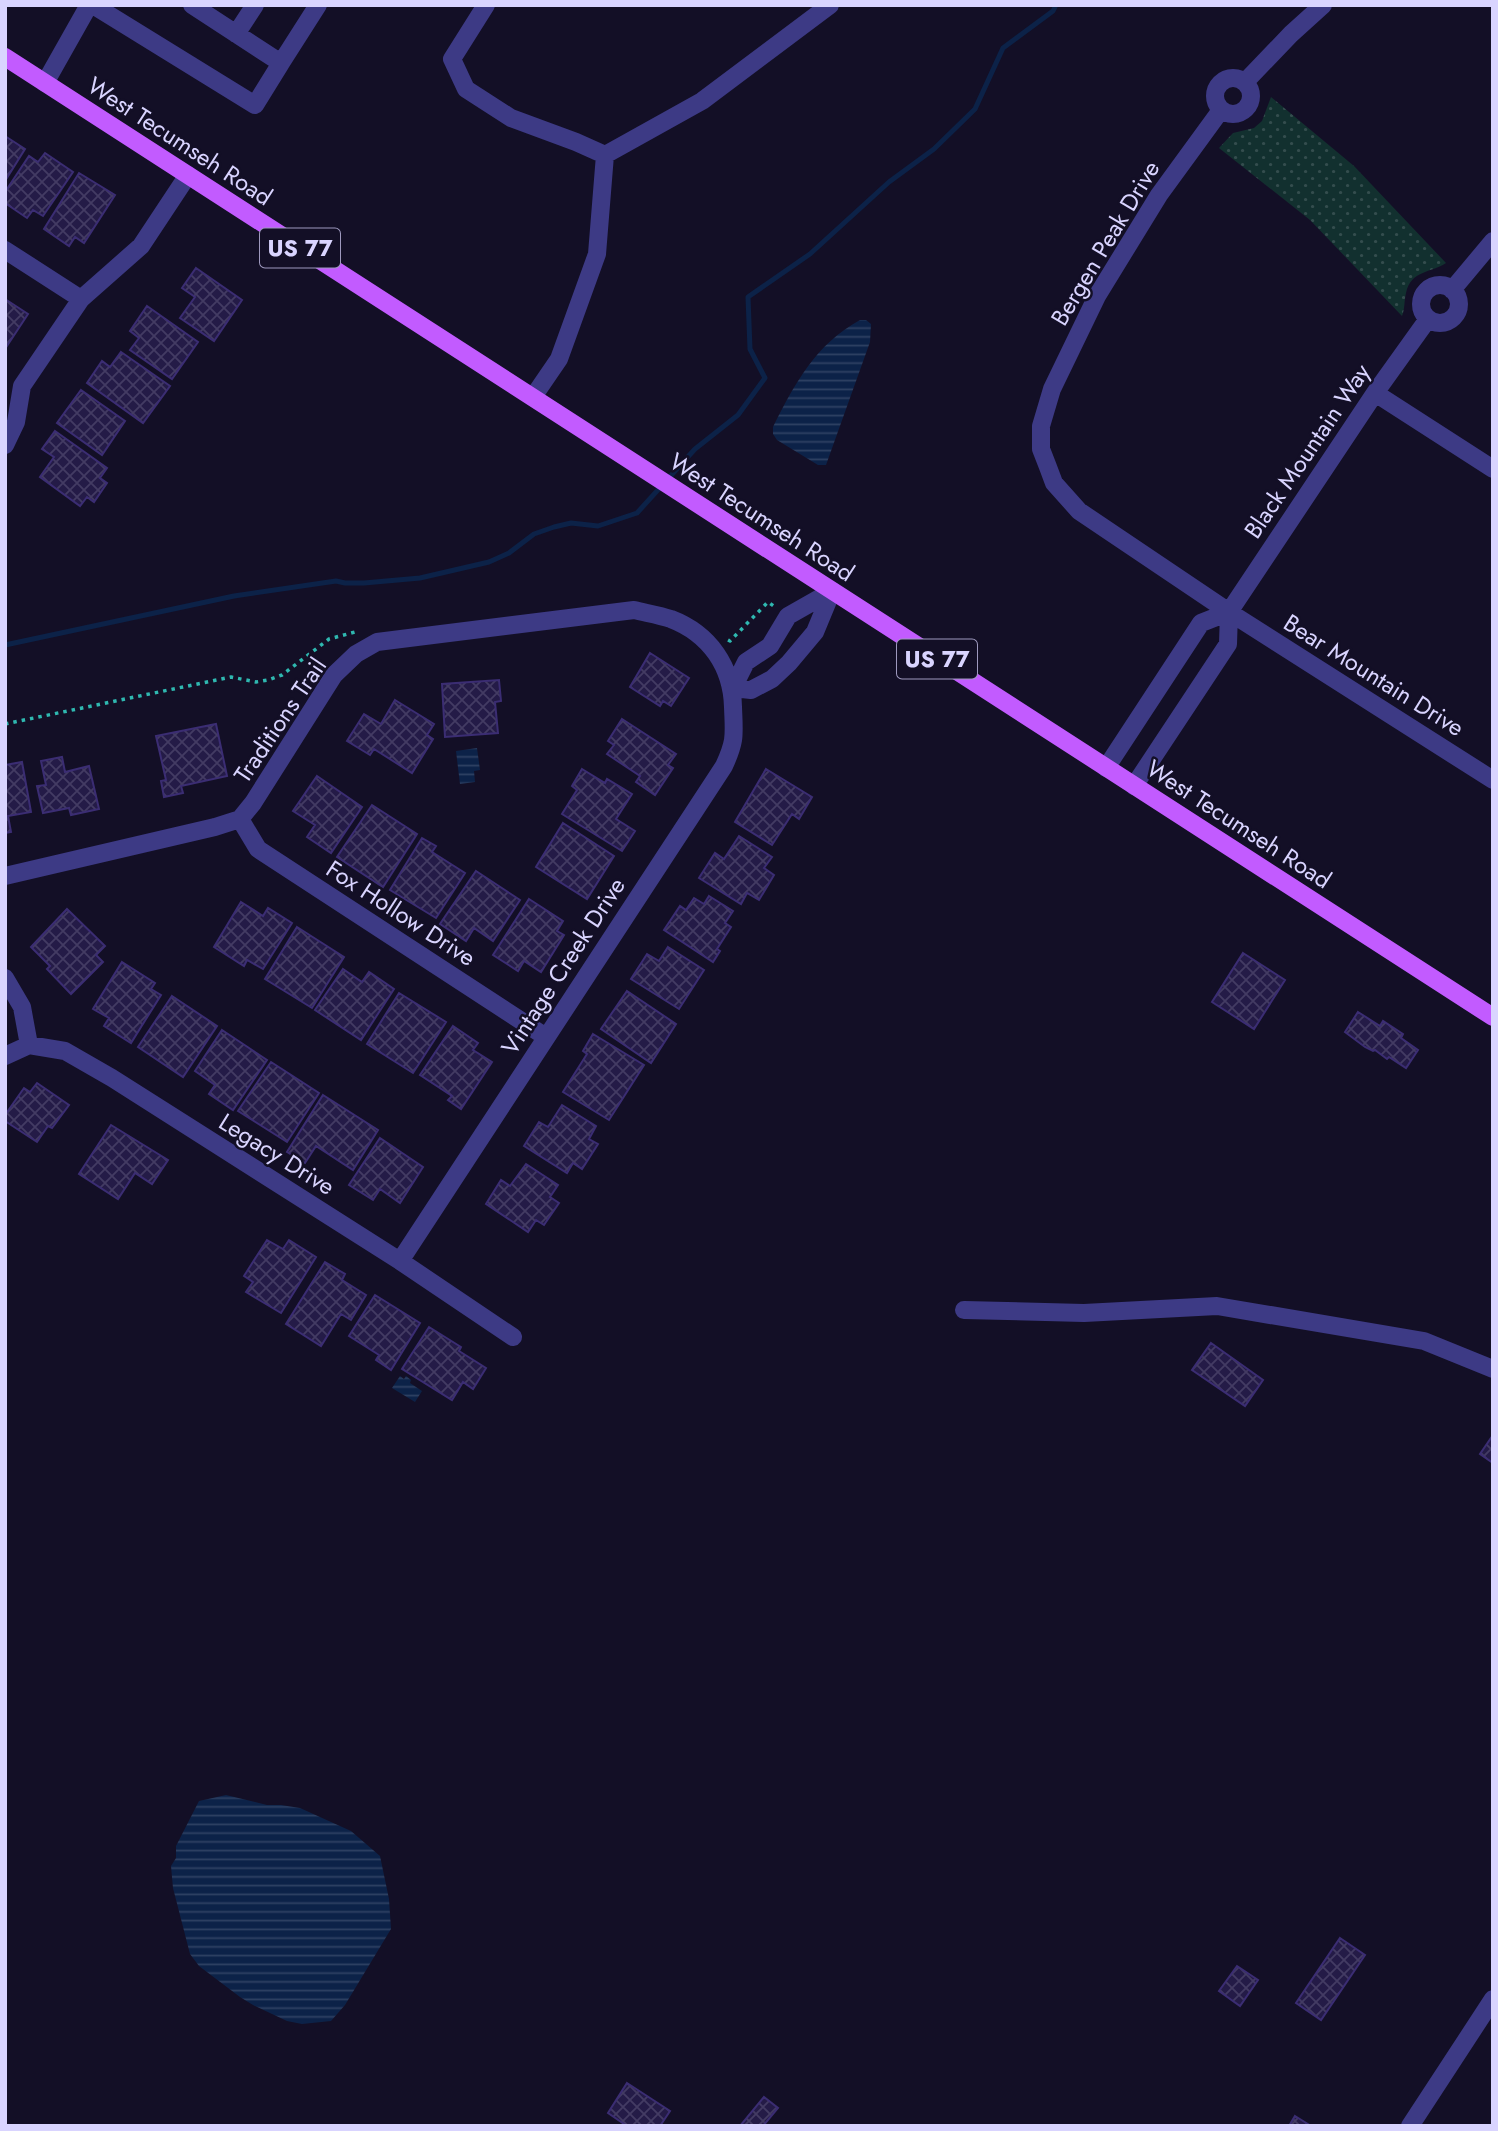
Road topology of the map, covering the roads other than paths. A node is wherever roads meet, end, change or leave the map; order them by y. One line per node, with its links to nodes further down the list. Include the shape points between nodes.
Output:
1 (91, 5): 10 (street, via 255,105); 12 (street)
2 (192, 5): 8 (street)
3 (255, 5): 8 (street)
4 (318, 5): 10 (street)
5 (486, 5): 14 (street, via 452,59 466,89 511,118)
6 (830, 5): 14 (street, via 702,101)
7 (1323, 5): 11 (street)
8 (236, 34): 10 (street)
9 (5, 57): 12 (main road, West Tecumseh Road / US 77)
10 (281, 63)
11 (1245, 82): 13 (street, via 1251,92 1248,107 1237,114); 13 (street, via 1232,78 1221,82 1214,96)
12 (45, 83): 15 (main road, West Tecumseh Road / US 77)
13 (1221, 110): 26 (street, Bergen Peak Drive, via 1159,194 1097,296 1052,389 1041,426 1041,449 1054,483 1079,511)
14 (604, 155): 22 (street, via 597,254 559,359)
15 (188, 175): 19 (street, via 141,246); 22 (main road, West Tecumseh Road / US 77)
16 (1493, 241): 18 (street)
17 (5, 250): 19 (street)
18 (1452, 290): 20 (street, via 1440,286 1428,290 1422,302); 20 (street, via 1459,301 1455,316 1442,323)
19 (81, 299): 23 (street, via 22,386 16,422)
20 (1428, 319): 21 (street, Black Mountain Way)
21 (1375, 393): 24 (street); 26 (street, Black Mountain Way)
22 (533, 397): 25 (main road, West Tecumseh Road / US 77)
23 (5, 445)
24 (1493, 469)
25 (832, 591): 27 (street, via 788,616 770,646 746,662); 27 (street, via 815,632 789,663 751,691); 28 (main road, West Tecumseh Road / US 77)
26 (1229, 612): 28 (street, via 1200,623); 29 (street, Bear Mountain Drive); 30 (street, Black Mountain Way, via 1228,644)
27 (733, 688): 31 (street, Traditions Trail, via 721,658 696,633 671,619 634,611 377,642 334,675); 35 (street, Vintage Creek Drive, via 734,743 724,766)
28 (1106, 768): 30 (main road, West Tecumseh Road / US 77)
29 (1493, 780)
30 (1134, 786): 34 (main road, West Tecumseh Road / US 77)
31 (240, 819): 32 (street, Traditions Trail); 35 (street, Fox Hollow Drive, via 258,849)
32 (5, 876)
33 (5, 978): 36 (street, via 22,1007)
34 (1493, 1017)
35 (546, 1037): 38 (street, Vintage Creek Drive)
36 (29, 1045): 37 (street); 38 (street, Legacy Drive, via 65,1051)
37 (5, 1056)
38 (400, 1261): 40 (street, Legacy Drive)
39 (964, 1310): 41 (street, via 1084,1312 1217,1306 1424,1341)
40 (513, 1337)
41 (1493, 1369)
42 (1493, 1999): 43 (street)
43 (1411, 2125)

